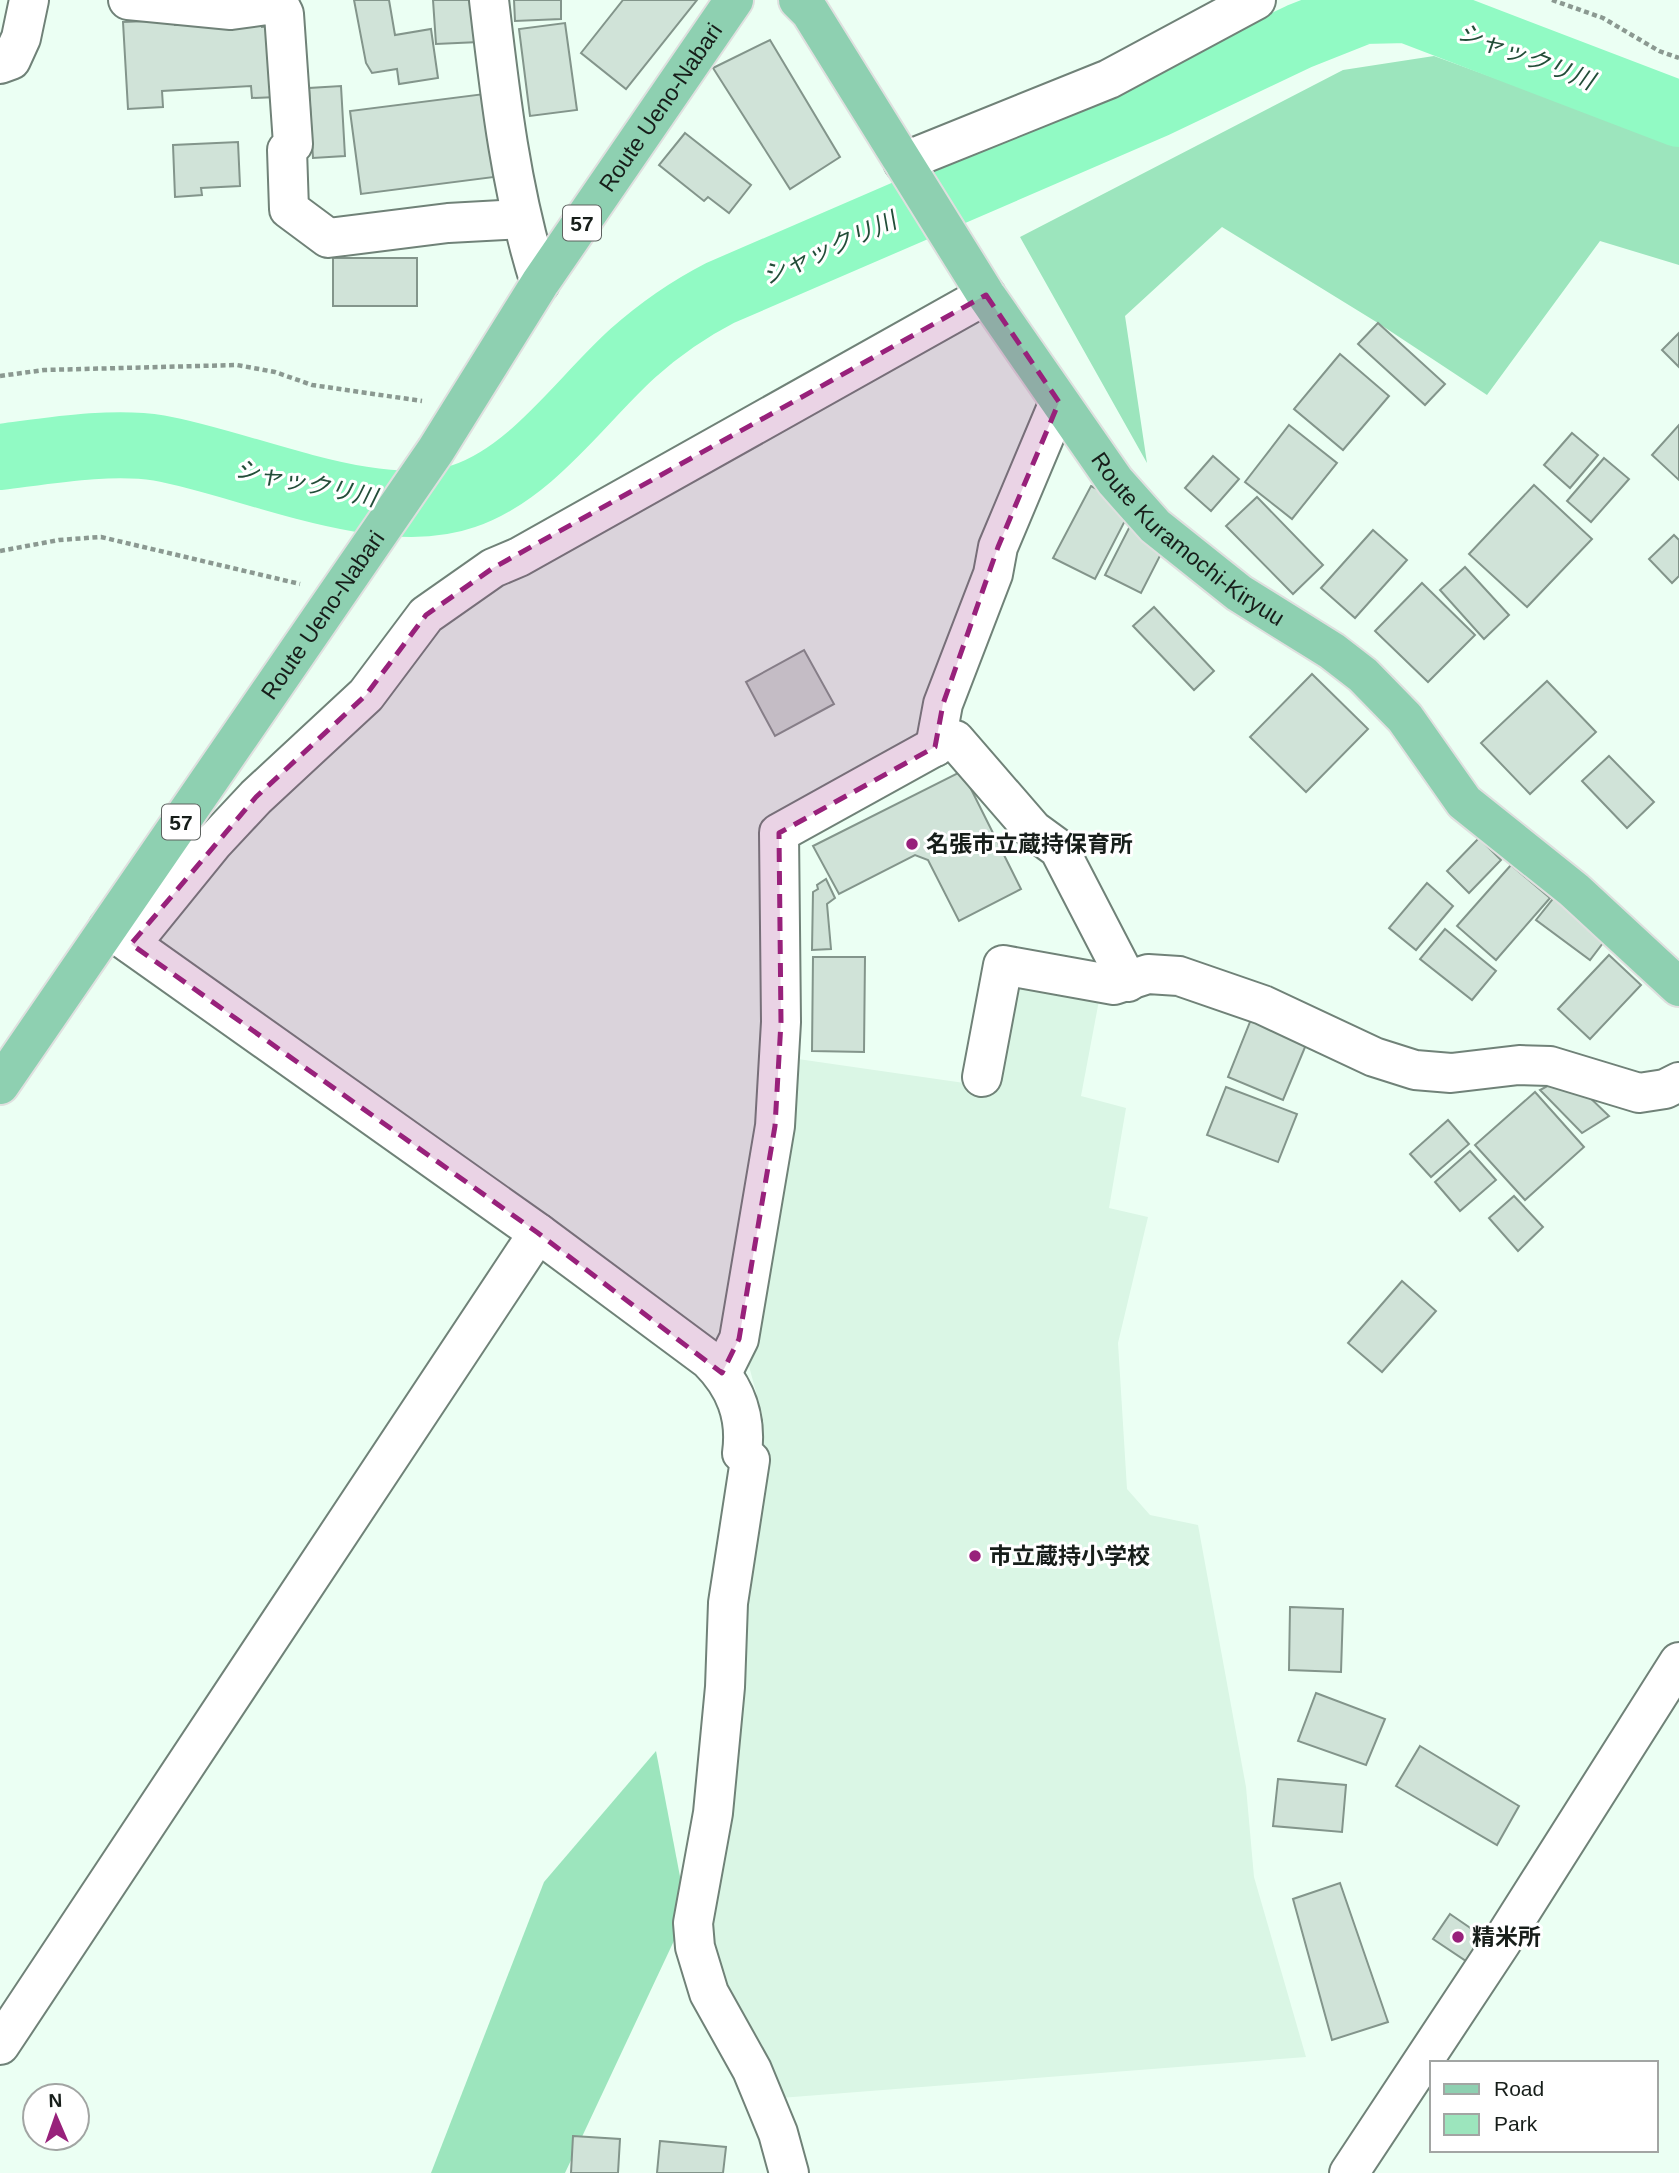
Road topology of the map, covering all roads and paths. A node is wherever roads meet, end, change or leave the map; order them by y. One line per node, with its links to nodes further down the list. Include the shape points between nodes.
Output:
1 (29, 0): 9 (street, via 21,38 11,60)
2 (128, 0): 11 (street, via 231,10 280,6 293,144 287,150 289,209 328,238)
3 (489, 0): 11 (street, via 501,109)
4 (734, 0): 12 (main road, Route Ueno-Nabari / 57)
5 (798, 0): 10 (main road, Route Kuramochi-Kiryuu, via 810,12)
6 (1256, 0): 10 (street, via 1109,79)
7 (1552, 0): 8 (path, via 1603,18)
8 (1679, 58)
9 (0, 64)
10 (908, 171): 13 (main road, Route Kuramochi-Kiryuu)
11 (522, 219): 12 (street)
12 (540, 283): 16 (main road, Route Ueno-Nabari / 57)
13 (986, 295): 15 (main road, Route Kuramochi-Kiryuu); 20 (street, via 531,551 493,568 426,615 366,695 248,806 149,918)
14 (0, 376): 16 (path, via 44,370 237,365 312,385)
15 (1059, 402): 19 (street, via 998,547 993,574 943,704); 22 (main road, Route Kuramochi-Kiryuu, via 1115,481 1154,526 1239,593 1363,674 1405,718 1464,802 1574,890)
16 (464, 407): 18 (main road, Route Ueno-Nabari / 57)
17 (0, 551): 18 (path, via 101,537)
18 (338, 594): 20 (main road, Route Ueno-Nabari / 57)
19 (935, 747): 21 (street, via 955,740 1033,830 1059,849); 27 (street, via 779,833 781,1022 775,1126 739,1339)
20 (119, 936): 25 (main road, Route Ueno-Nabari / 57); 26 (street)
21 (1128, 982): 23 (street, via 1114,985 1003,965); 24 (street, via 1147,974 1179,976 1220,988 1374,1057 1415,1070 1451,1073 1550,1066 1639,1094)
22 (1679, 987)
23 (982, 1077)
24 (1679, 1082)
25 (0, 1086)
26 (538, 1233): 27 (street); 29 (street)
27 (722, 1373): 30 (street, via 728,1378 745,1428 742,1453 750,1460 728,1603 713,1813 693,1923 695,1947 709,1993 762,2095)
28 (1679, 1662): 31 (street)
29 (0, 2045)
30 (789, 2173)
31 (1349, 2173)

